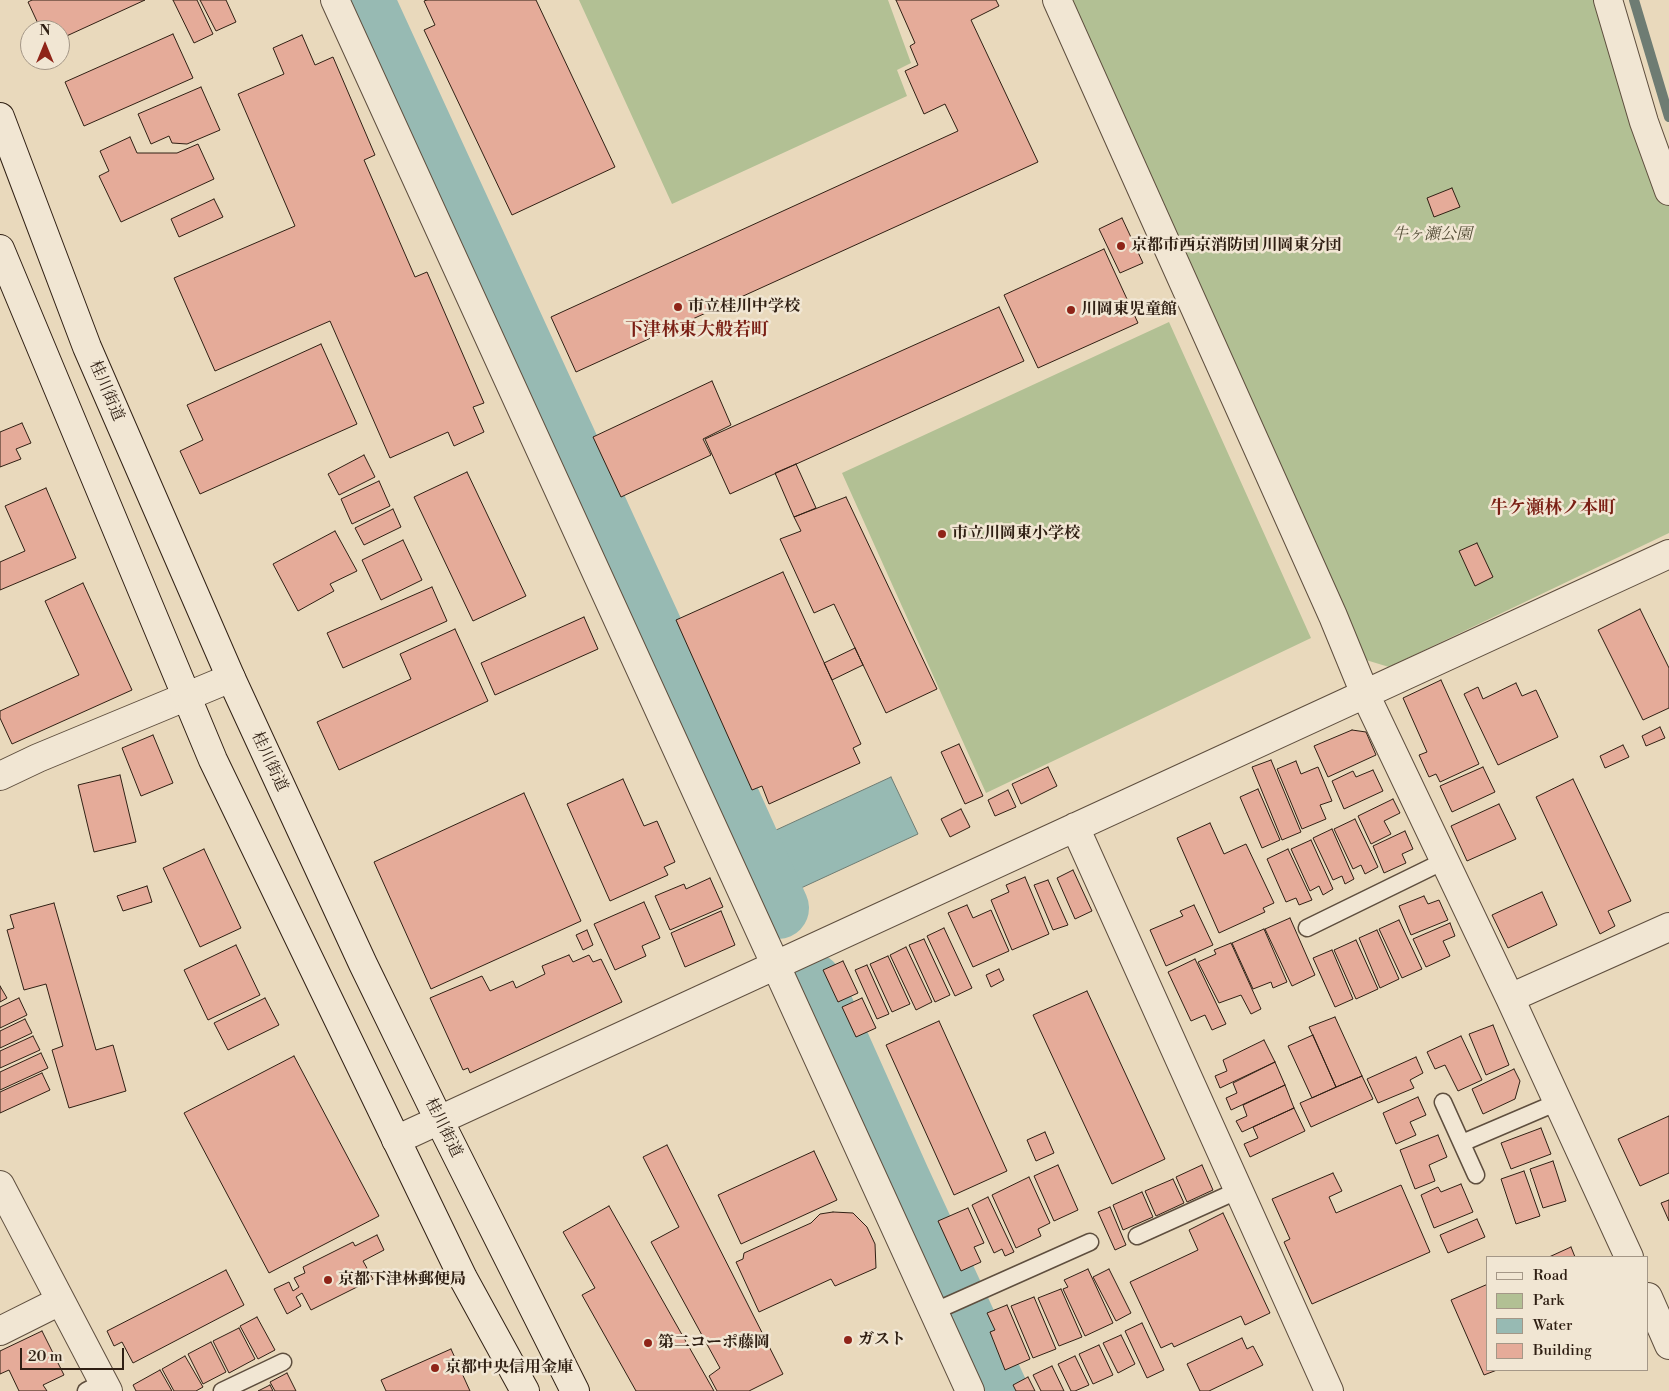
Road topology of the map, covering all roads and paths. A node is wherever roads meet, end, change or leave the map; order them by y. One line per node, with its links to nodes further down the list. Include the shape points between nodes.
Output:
1 (335, 0): 17 (street)
2 (1057, 0): 10 (street, via 1334,616)
3 (1608, 0): 6 (street, via 1644,122)
4 (0, 116): 5 (street, 桂川街道)
5 (8, 158): 9 (street, 桂川街道)
6 (1669, 191)
7 (0, 249): 11 (street)
8 (1669, 554): 10 (street)
9 (231, 678): 11 (street); 21 (street, 桂川街道, via 362,964)
10 (1365, 694): 13 (street); 14 (street)
11 (187, 696): 12 (street); 22 (street, via 214,760)
12 (0, 776)
13 (1075, 828): 17 (street); 26 (street)
14 (1444, 861): 16 (lane); 18 (street)
15 (1669, 927): 18 (street)
16 (1307, 928)
17 (775, 966): 21 (street); 32 (street)
18 (1510, 998): 20 (street)
19 (1442, 1102): 23 (lane)
20 (1558, 1102): 23 (lane); 29 (street)
21 (439, 1120): 22 (street); 39 (street, 桂川街道)
22 (396, 1140): 38 (street, via 463,1278)
23 (1462, 1143): 24 (lane)
24 (1476, 1174)
25 (0, 1185): 30 (street)
26 (1239, 1190): 27 (lane); 41 (street)
27 (1137, 1236)
28 (1090, 1242): 32 (lane)
29 (1629, 1256)
30 (60, 1301): 33 (street); 36 (street)
31 (1657, 1305): 34 (street)
32 (934, 1312): 40 (street)
33 (0, 1331)
34 (1669, 1345)
35 (282, 1362): 37 (lane)
36 (99, 1388)
37 (222, 1391)
38 (525, 1391)
39 (575, 1391)
40 (970, 1391)
41 (1329, 1391)

